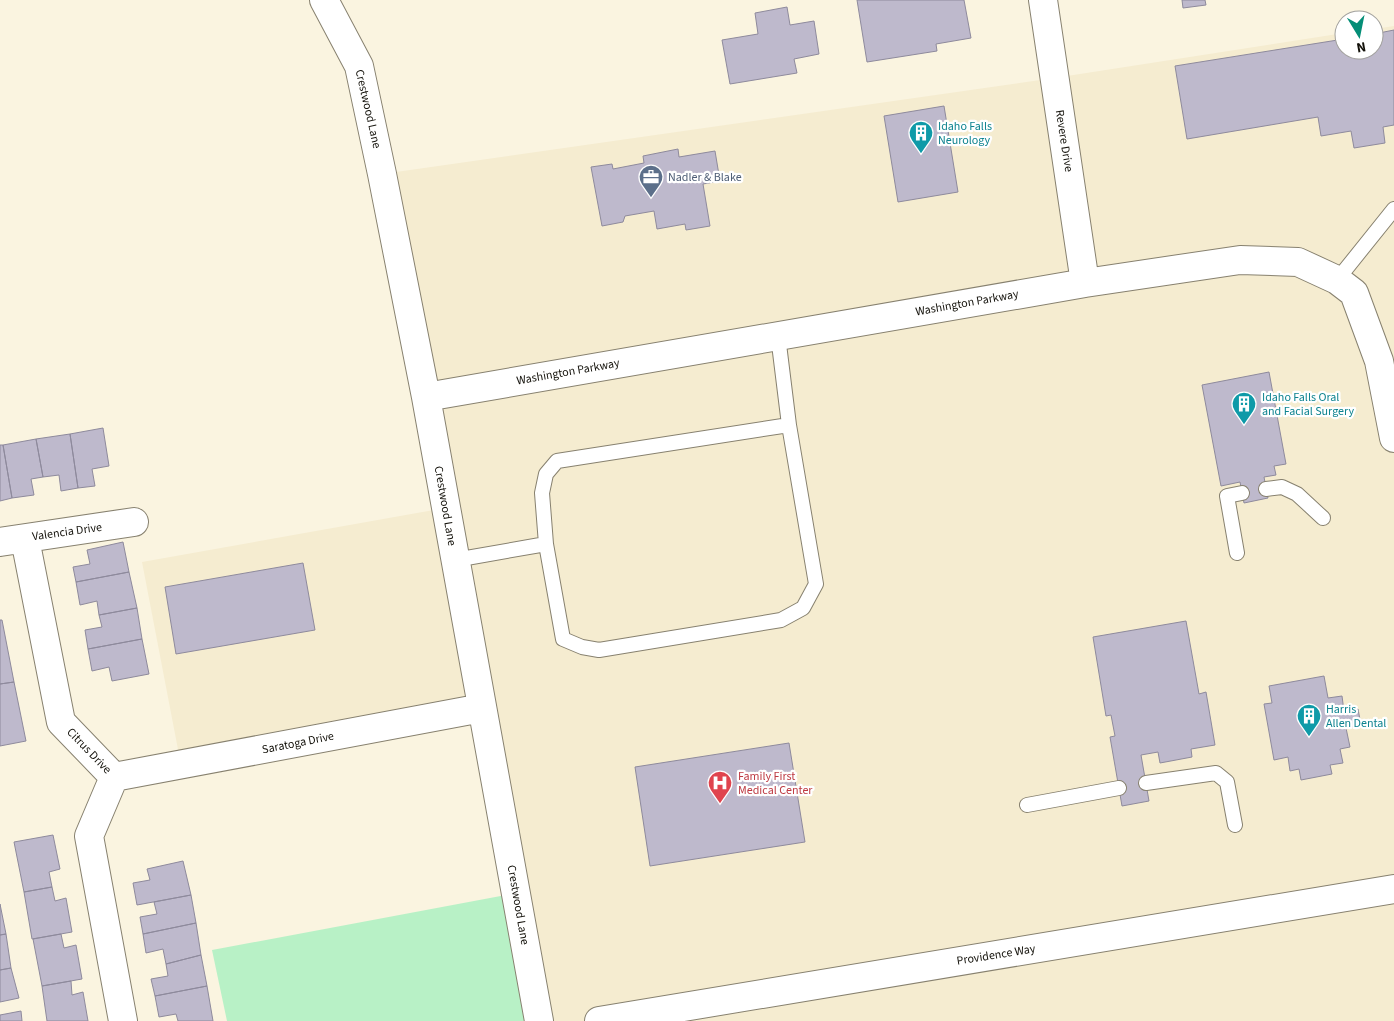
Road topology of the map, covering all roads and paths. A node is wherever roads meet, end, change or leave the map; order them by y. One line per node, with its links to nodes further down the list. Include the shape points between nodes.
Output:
1 (324, 0): 7 (street, Crestwood Lane, via 359,66)
2 (1043, 0): 5 (street, Revere Drive)
3 (1394, 209): 4 (lane)
4 (1337, 280): 5 (street, Washington Parkway, via 1298,262 1240,260); 9 (street, Washington Parkway, via 1354,293 1379,361)
5 (1085, 283): 6 (street, Washington Parkway)
6 (778, 336): 7 (street, Washington Parkway); 8 (lane)
7 (426, 397): 17 (street, Crestwood Lane)
8 (789, 424): 15 (lane, via 557,461 546,474 542,493); 15 (lane, via 816,584 803,608 781,620 598,650 582,647 563,639)
9 (1394, 438)
10 (1266, 489): 12 (lane, via 1282,486 1290,490)
11 (1242, 493): 16 (lane, via 1227,496)
12 (1322, 518)
13 (134, 522): 14 (street, Valencia Drive)
14 (12, 540): 19 (street, Citrus Drive, via 61,722)
15 (546, 544): 17 (lane)
16 (1237, 552)
17 (455, 560): 18 (street, Crestwood Lane)
18 (482, 708): 19 (street, Saratoga Drive); 26 (street, Crestwood Lane)
19 (114, 777): 25 (street, Citrus Drive, via 89,836)
20 (1146, 783): 23 (lane, via 1216,773 1227,782)
21 (1118, 788): 22 (lane)
22 (1027, 805)
23 (1235, 825)
24 (1394, 889): 27 (street, Providence Way)
25 (123, 1021)
26 (539, 1021)
27 (599, 1021)

